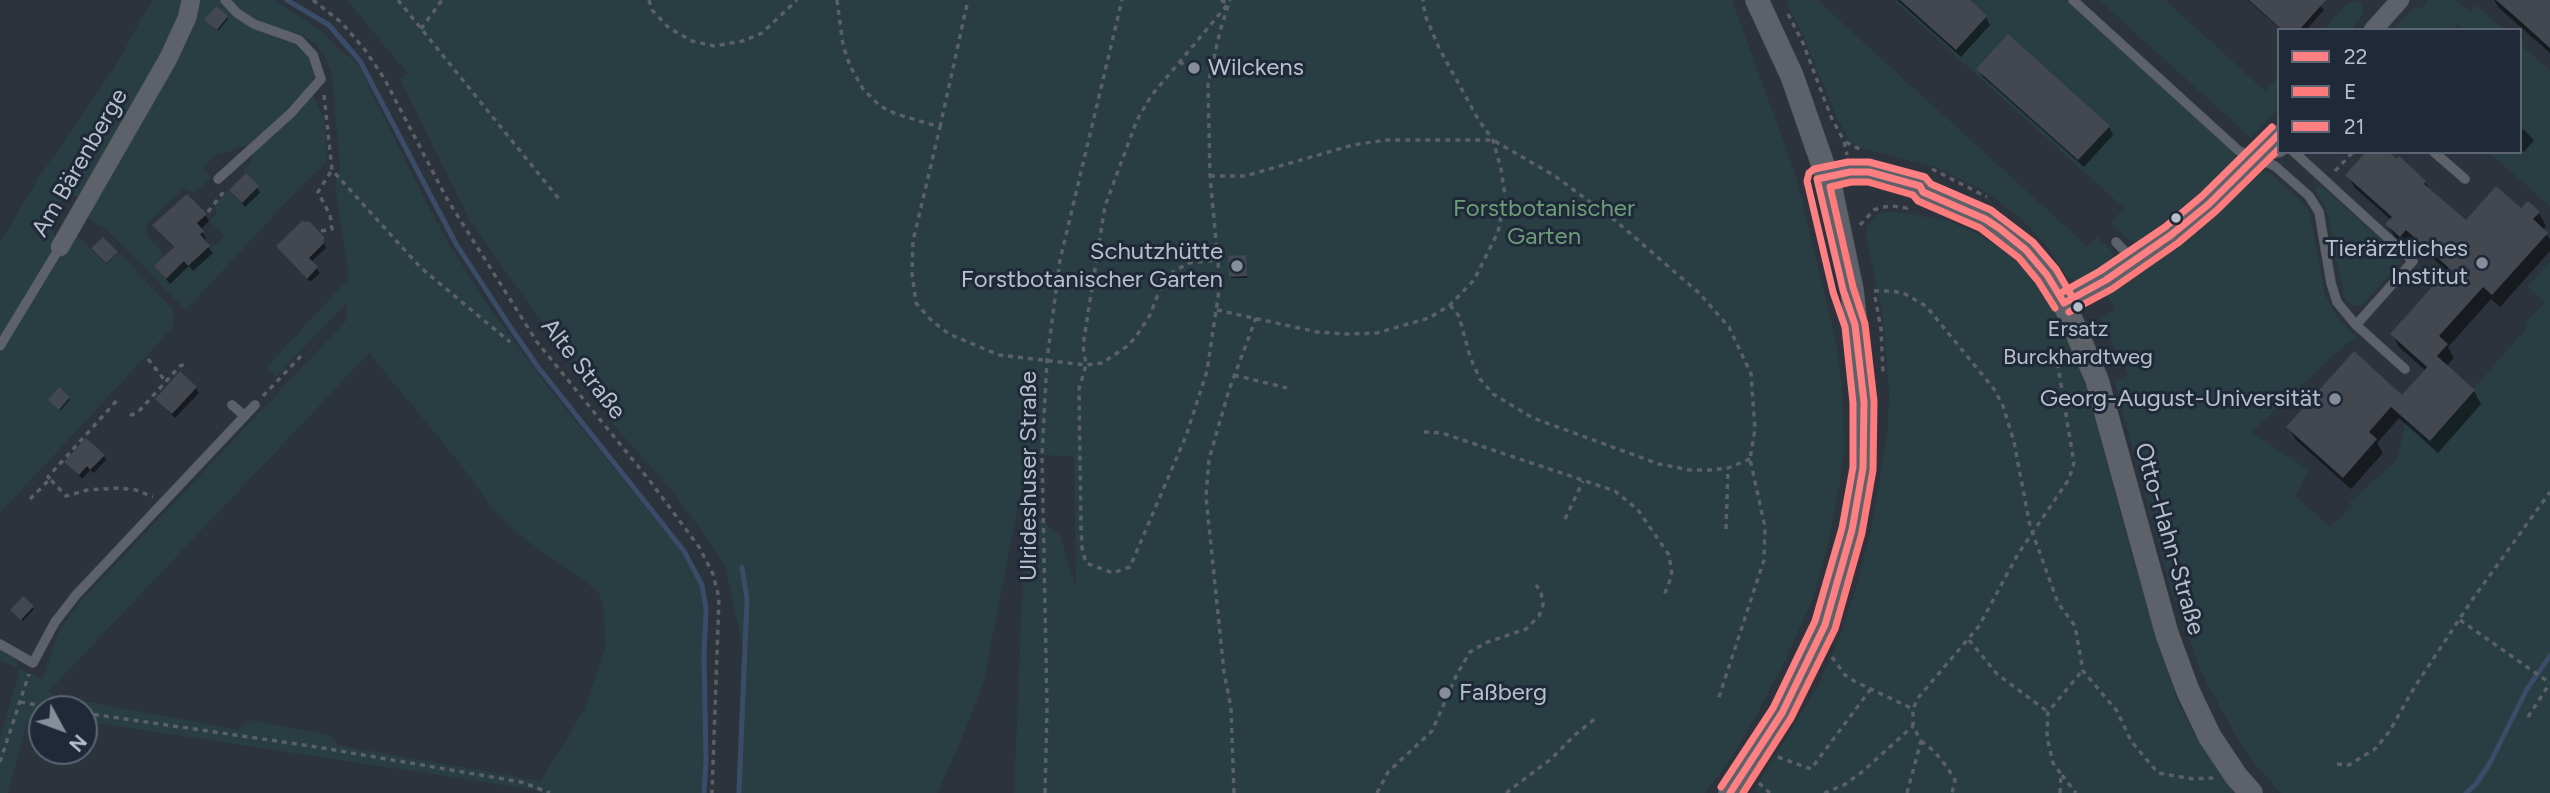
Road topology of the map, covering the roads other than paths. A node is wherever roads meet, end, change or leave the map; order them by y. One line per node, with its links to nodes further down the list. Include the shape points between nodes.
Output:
1 (191, 0): 16 (street, Am Bärenberge, via 169,59)
2 (225, 0): 12 (lane, via 254,24 304,44 321,79)
3 (1757, 0): 14 (street)
4 (2073, 0): 11 (lane, via 2239,151)
5 (2400, 0): 6 (street)
6 (2375, 28)
7 (2277, 136): 11 (street)
8 (2277, 153): 11 (lane)
9 (2296, 154): 19 (lane, via 2413,261)
10 (2436, 154): 13 (lane)
11 (2257, 158): 17 (street, via 2209,204); 19 (lane, via 2276,166 2316,206 2333,293)
12 (218, 179)
13 (2465, 179)
14 (1823, 182): 18 (street, Otto-Hahn-Straße, via 1923,192 1985,219 2026,250); 27 (street, via 1843,290 1855,325 1864,402 1863,468 1852,530 1825,625 1782,713)
15 (2116, 242): 17 (lane)
16 (60, 247): 20 (lane, Am Bärenberge)
17 (2134, 261): 18 (street)
18 (2064, 303): 26 (street, Otto-Hahn-Straße, via 2097,380 2167,634 2188,691 2210,737)
19 (2356, 325): 21 (lane)
20 (0, 346)
21 (2405, 369)
22 (232, 405): 24 (lane)
23 (255, 405): 24 (lane)
24 (245, 416): 25 (lane, via 76,595 33,663)
25 (0, 643)
26 (2244, 785)
27 (1730, 793)

